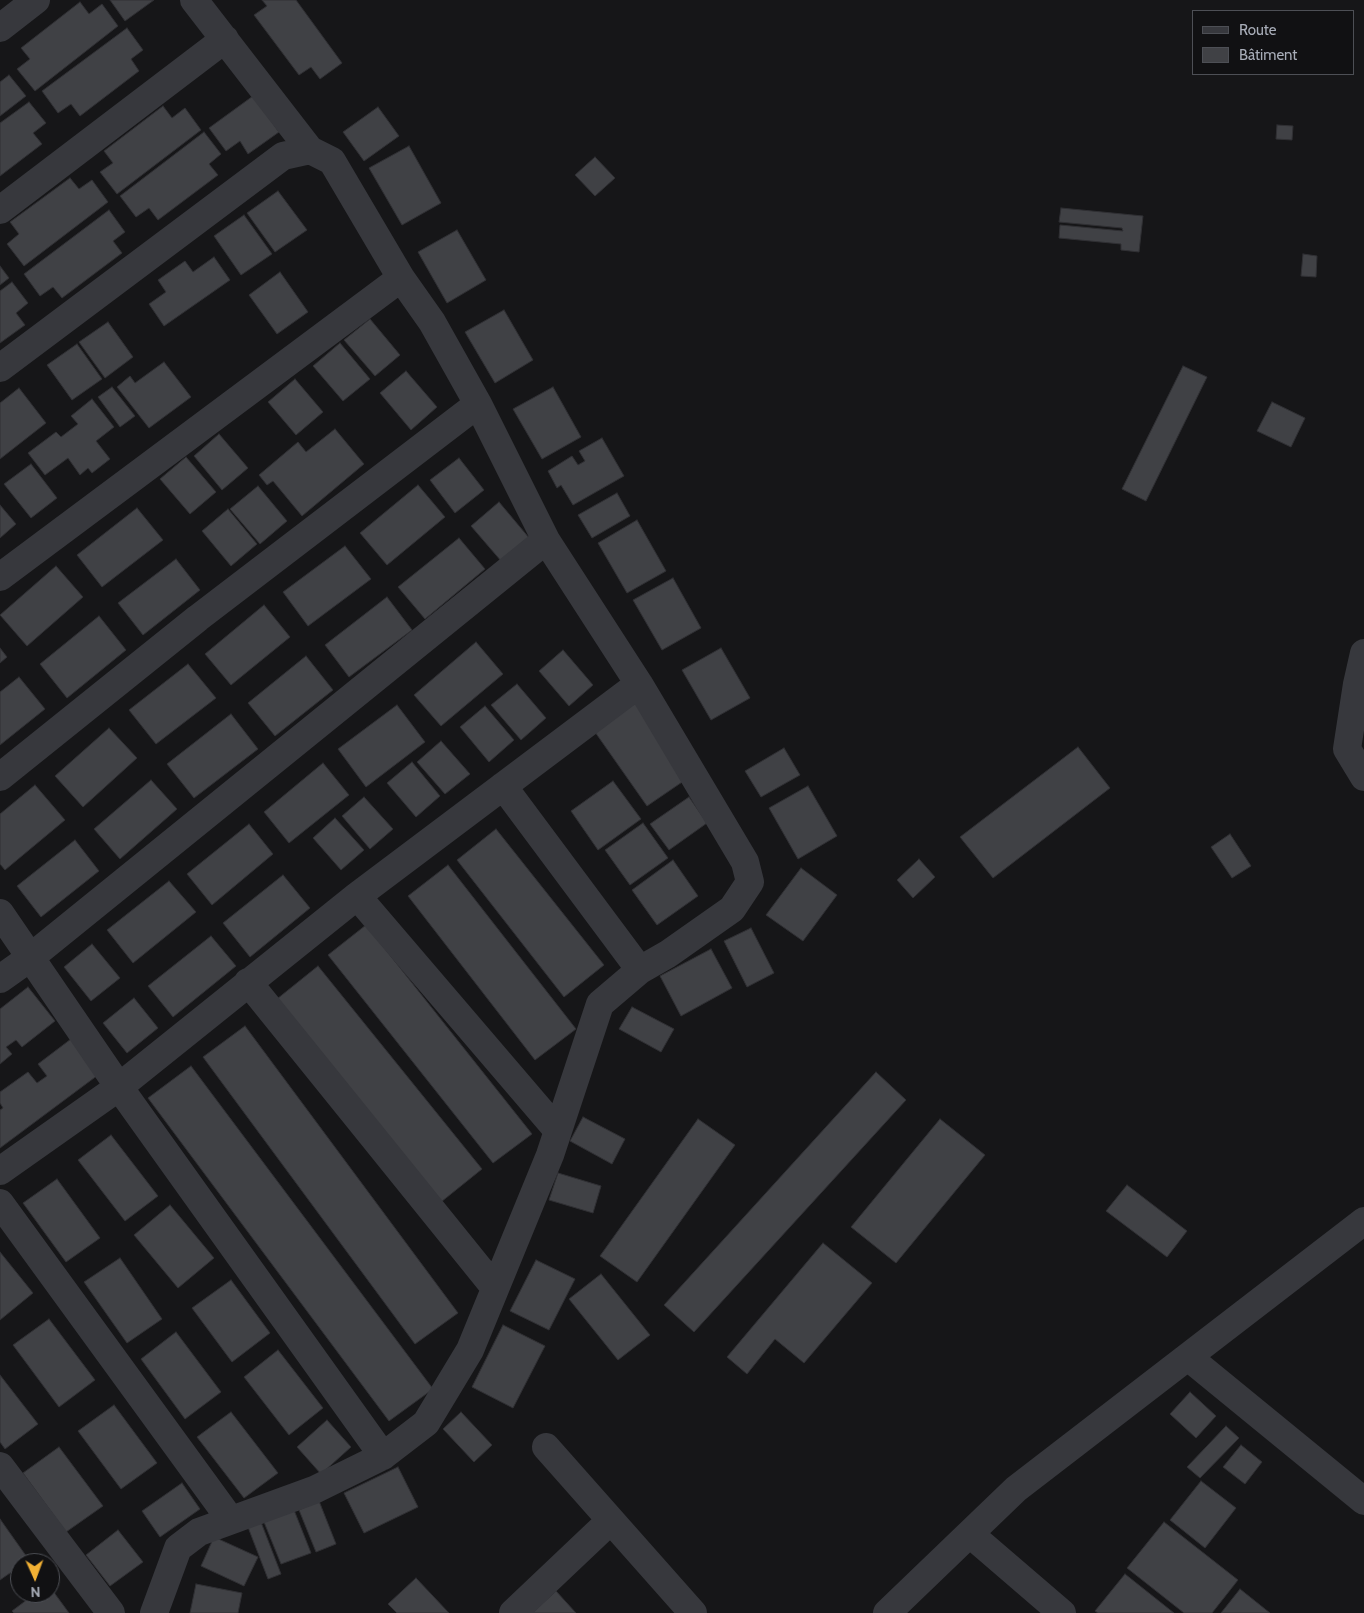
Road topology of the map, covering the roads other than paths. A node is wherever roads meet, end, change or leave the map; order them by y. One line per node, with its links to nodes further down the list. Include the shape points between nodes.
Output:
1 (36, 0): 3 (street)
2 (194, 0): 4 (street)
3 (0, 28)
4 (225, 39): 5 (street); 6 (street)
5 (310, 150): 7 (street, via 332,161); 8 (street, via 283,156)
6 (0, 210)
7 (401, 278): 9 (street, via 432,322); 11 (street)
8 (0, 368)
9 (478, 404): 10 (street); 14 (street, via 198,618)
10 (546, 540): 13 (street); 19 (street)
11 (0, 577)
12 (1364, 653): 15 (street, via 1347,748)
13 (639, 684): 16 (street); 20 (street, via 745,862 750,882 732,909)
14 (0, 777)
15 (1364, 777)
16 (504, 786): 17 (street); 20 (street)
17 (357, 896): 22 (street); 24 (street)
18 (0, 913): 19 (street)
19 (31, 957): 21 (street); 23 (street)
20 (640, 970): 24 (street, via 600,1004)
21 (0, 979)
22 (248, 982): 23 (street); 28 (street)
23 (119, 1087): 25 (street); 31 (street)
24 (558, 1131): 28 (street)
25 (0, 1171)
26 (0, 1203): 34 (street)
27 (1364, 1221): 29 (street)
28 (495, 1288): 31 (street, via 470,1350 426,1423)
29 (1188, 1357): 33 (street); 36 (street, via 1016,1490)
30 (546, 1447): 35 (street)
31 (383, 1456): 34 (street, via 314,1490)
32 (0, 1466): 37 (street)
33 (1364, 1502)
34 (230, 1520): 38 (street, via 199,1532 178,1548)
35 (610, 1521): 39 (street); 40 (street)
36 (970, 1534): 41 (street); 42 (street)
37 (111, 1613)
38 (154, 1613)
39 (513, 1613)
40 (693, 1613)
41 (887, 1613)
42 (1062, 1613)

